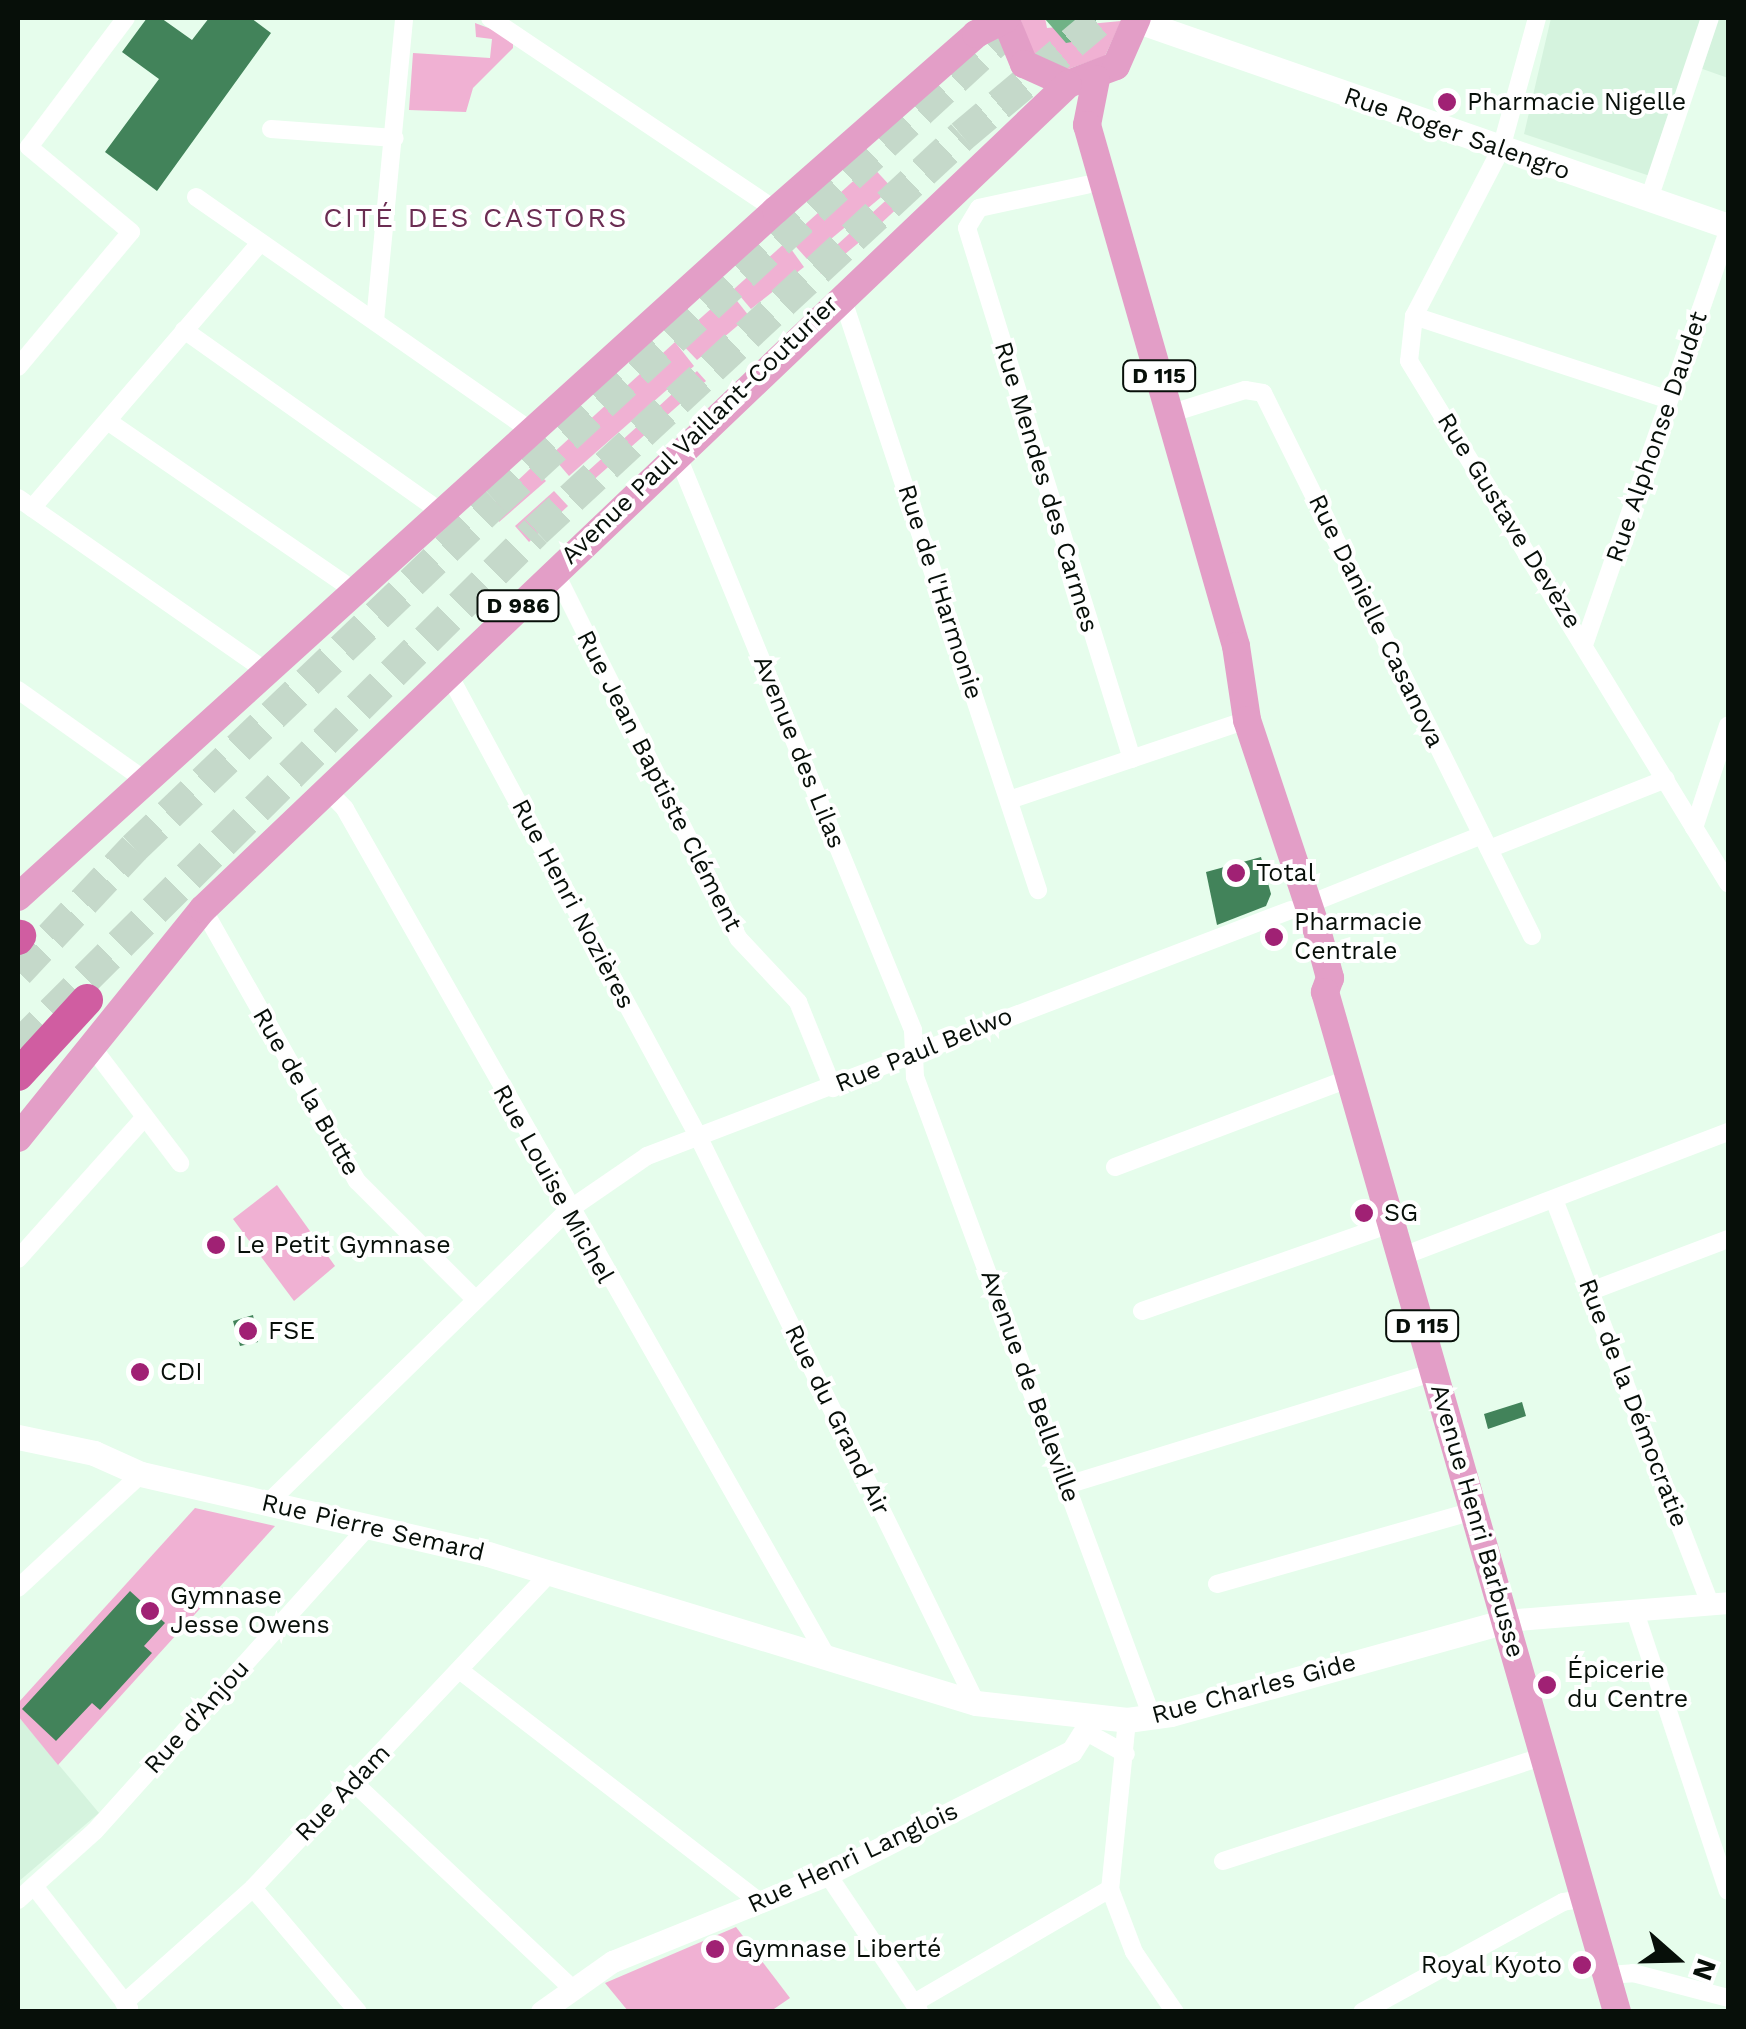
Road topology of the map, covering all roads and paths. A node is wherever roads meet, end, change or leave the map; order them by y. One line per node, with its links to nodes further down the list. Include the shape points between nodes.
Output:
1 (126, 18): 25 (street, via 29,147 130,232)
2 (404, 18): 13 (street)
3 (490, 18): 18 (street)
4 (962, 18): 9 (main road)
5 (1005, 18): 9 (main road); 11 (main road, via 1024,64)
6 (1538, 18): 14 (street, Rue Gustave Devèze)
7 (1710, 18): 17 (street)
8 (1138, 24): 10 (main road); 14 (main road, Rue Roger Salengro)
9 (938, 67): 18 (main road)
10 (1096, 79): 11 (main road); 27 (main road, D 115, via 1087,125)
11 (1068, 84): 15 (main road); 21 (main road, Avenue Paul Vaillant-Couturier / D 986, via 1015,141)
12 (272, 129): 13 (street)
13 (395, 138): 23 (street)
14 (1501, 149): 17 (main road, Rue Roger Salengro); 22 (street, Rue Gustave Devèze)
15 (1086, 186): 38 (main road, via 1218,653); 42 (street, Rue Mendes des Carmes, via 971,215 967,228)
16 (196, 197): 20 (street)
17 (1649, 199): 19 (main road, Rue Roger Salengro)
18 (776, 210): 29 (main road)
19 (1728, 228): 26 (street, Rue Alphonse Daudet)
20 (260, 243): 23 (street); 24 (street)
21 (841, 294): 30 (main road, Avenue Paul Vaillant-Couturier / D 986); 46 (street, Rue de l'Harmonie)
22 (1414, 316): 26 (street); 35 (street, Rue Gustave Devèze, via 1409,361)
23 (375, 321): 29 (street)
24 (184, 330): 28 (street); 32 (street)
25 (18, 368)
26 (1669, 400): 35 (street, Rue Alphonse Daudet)
27 (1169, 414): 38 (main road, D 115, via 1236,646); 48 (street, Rue Danielle Casanova, via 1246,390 1263,393)
28 (108, 422): 31 (street); 34 (street)
29 (532, 431): 32 (main road)
30 (676, 452): 33 (main road, Avenue Paul Vaillant-Couturier / D 986); 57 (street, Avenue des Lilas, via 913,1030)
31 (25, 503): 36 (street)
32 (440, 511): 34 (main road)
33 (554, 570): 37 (main road, Avenue Paul Vaillant-Couturier / D 986); 60 (street, Rue Jean Baptiste Clément, via 738,938 798,1002)
34 (352, 590): 36 (main road)
35 (1585, 642): 44 (street, Rue Gustave Devèze)
36 (266, 671): 43 (main road)
37 (448, 673): 45 (main road, Avenue Paul Vaillant-Couturier / D 986); 63 (street, Rue Henri Nozières)
38 (1235, 674): 40 (main road, D 115)
39 (18, 690): 43 (street)
40 (1246, 720): 42 (street); 52 (main road, D 115)
41 (1728, 725): 47 (street)
42 (1132, 759): 46 (street)
43 (142, 778): 51 (main road)
44 (1666, 780): 47 (street, Rue Gustave Devèze); 48 (street, Rue Paul Belwo)
45 (326, 788): 53 (main road, Avenue Paul Vaillant-Couturier / D 986); 68 (street, Rue Louise Michel, via 344,809)
46 (1009, 800): 50 (street, Rue de l'Harmonie)
47 (1694, 828): 49 (street, Rue Gustave Devèze)
48 (1485, 842): 52 (street, Rue Paul Belwo); 54 (street, Rue Danielle Casanova)
49 (1728, 883)
50 (1038, 890)
51 (18, 895)
52 (1300, 907): 57 (street, Rue Paul Belwo); 59 (main road, Avenue Henri Barbusse / D 115, via 1330,978 1326,992)
53 (203, 909): 56 (main road, Avenue Paul Vaillant-Couturier / D 986); 74 (street, Rue de la Butte, via 357,1182)
54 (1532, 936)
55 (87, 1000): 58 (highway)
56 (89, 1043): 61 (street); 64 (main road, Avenue Paul Vaillant-Couturier / D 986)
57 (914, 1054): 60 (street, Rue Paul Belwo); 79 (street, Avenue de Belleville, via 915,1077)
58 (18, 1074)
59 (1350, 1078): 66 (street); 69 (main road, Avenue Henri Barbusse / D 115)
60 (833, 1088): 63 (street, Rue Paul Belwo)
61 (144, 1119): 65 (street); 72 (street)
62 (1728, 1132): 67 (street)
63 (698, 1136): 68 (street, Rue Paul Belwo, via 647,1156); 92 (street, Rue du Grand Air)
64 (18, 1138)
65 (180, 1163)
66 (1116, 1167)
67 (1556, 1202): 71 (street); 73 (street, Rue de la Démocratie)
68 (567, 1211): 74 (street, Rue Paul Belwo); 90 (street, Rue Louise Michel)
69 (1393, 1223): 71 (main road, Avenue Henri Barbusse / D 115); 75 (street)
70 (1728, 1239): 73 (street)
71 (1402, 1256): 76 (main road, Avenue Henri Barbusse / D 115)
72 (18, 1260)
73 (1591, 1290): 86 (street, Rue de la Démocratie)
74 (476, 1300): 80 (street, Rue Paul Belwo)
75 (1142, 1311)
76 (1435, 1372): 79 (street); 81 (main road, Avenue Henri Barbusse / D 115)
77 (18, 1437): 78 (main road, Rue Pierre Semard, via 94,1453)
78 (142, 1474): 80 (main road, Rue Pierre Semard); 85 (street)
79 (1067, 1485): 93 (street, Avenue de Belleville)
80 (267, 1504): 82 (main road, Rue Pierre Semard)
81 (1473, 1511): 84 (street); 88 (main road, Avenue Henri Barbusse / D 115)
82 (369, 1526): 83 (main road, Rue Pierre Semard); 100 (street, Rue d'Anjou, via 95,1831)
83 (551, 1572): 89 (main road, Rue Pierre Semard); 91 (street, Rue Adam)
84 (1217, 1584)
85 (18, 1588)
86 (1719, 1603): 87 (street, Rue Charles Gide)
87 (1634, 1610): 88 (street, Rue Charles Gide); 103 (street)
88 (1506, 1621): 93 (main road, Rue Charles Gide); 96 (main road, Avenue Henri Barbusse / D 115)
89 (727, 1624): 90 (main road, Rue Charles Gide)
90 (828, 1659): 92 (main road, Rue Charles Gide)
91 (462, 1672): 97 (street, Rue Adam); 106 (street)
92 (976, 1704): 94 (main road, Rue Charles Gide)
93 (1139, 1719): 94 (main road, Rue Charles Gide); 95 (street)
94 (1092, 1725): 95 (street); 99 (street, Rue Henri Langlois, via 1072,1752)
95 (1126, 1754): 102 (street)
96 (1544, 1756): 98 (street); 104 (main road, Avenue Henri Barbusse / D 115)
97 (352, 1782): 101 (street, Rue Adam); 108 (street)
98 (1223, 1861)
99 (828, 1875): 106 (street, Rue Henri Langlois); 111 (street)
100 (34, 1886): 105 (street, Rue d'Anjou); 110 (street)
101 (253, 1888): 110 (street, Rue Adam); 112 (street)
102 (1110, 1889): 111 (street); 114 (street, via 1134,1952)
103 (1728, 1891)
104 (1585, 1898): 107 (main road, Avenue Henri Barbusse / D 115); 115 (street, via 1563,1902)
105 (18, 1900)
106 (761, 1903): 108 (street, Rue Henri Langlois, via 614,1962)
107 (1607, 1975): 109 (street, via 1633,1972); 116 (main road, Avenue Henri Barbusse / D 115)
108 (573, 1989): 113 (street, Rue Henri Langlois)
109 (1728, 1998)
110 (128, 2007)
111 (917, 2007)
112 (358, 2012)
113 (542, 2012)
114 (1174, 2012)
115 (1362, 2012)
116 (1617, 2012)

